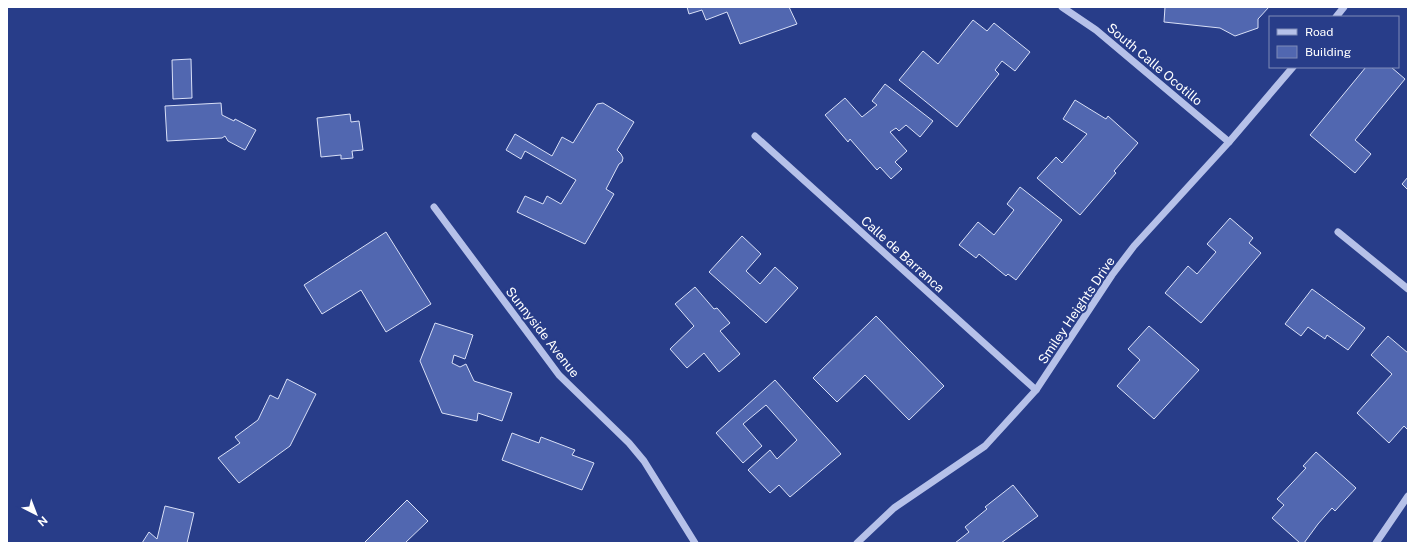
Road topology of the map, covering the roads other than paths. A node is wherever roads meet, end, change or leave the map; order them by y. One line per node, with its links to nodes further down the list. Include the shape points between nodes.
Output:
1 (1062, 7): 6 (street, South Calle Ocotillo, via 1096,30)
2 (1344, 7): 3 (street)
3 (1337, 16)
4 (1292, 68): 6 (street, Smiley Heights Drive)
5 (755, 136): 10 (street, Calle de Barranca)
6 (1229, 142): 10 (street, Smiley Heights Drive, via 1134,246)
7 (434, 207): 12 (street, Sunnyside Avenue, via 559,375 644,461)
8 (1338, 232): 9 (street)
9 (1408, 289)
10 (1036, 390): 13 (street, Smiley Heights Drive, via 985,446 894,508)
11 (1408, 496): 14 (street)
12 (694, 543)
13 (857, 543)
14 (1376, 543)

